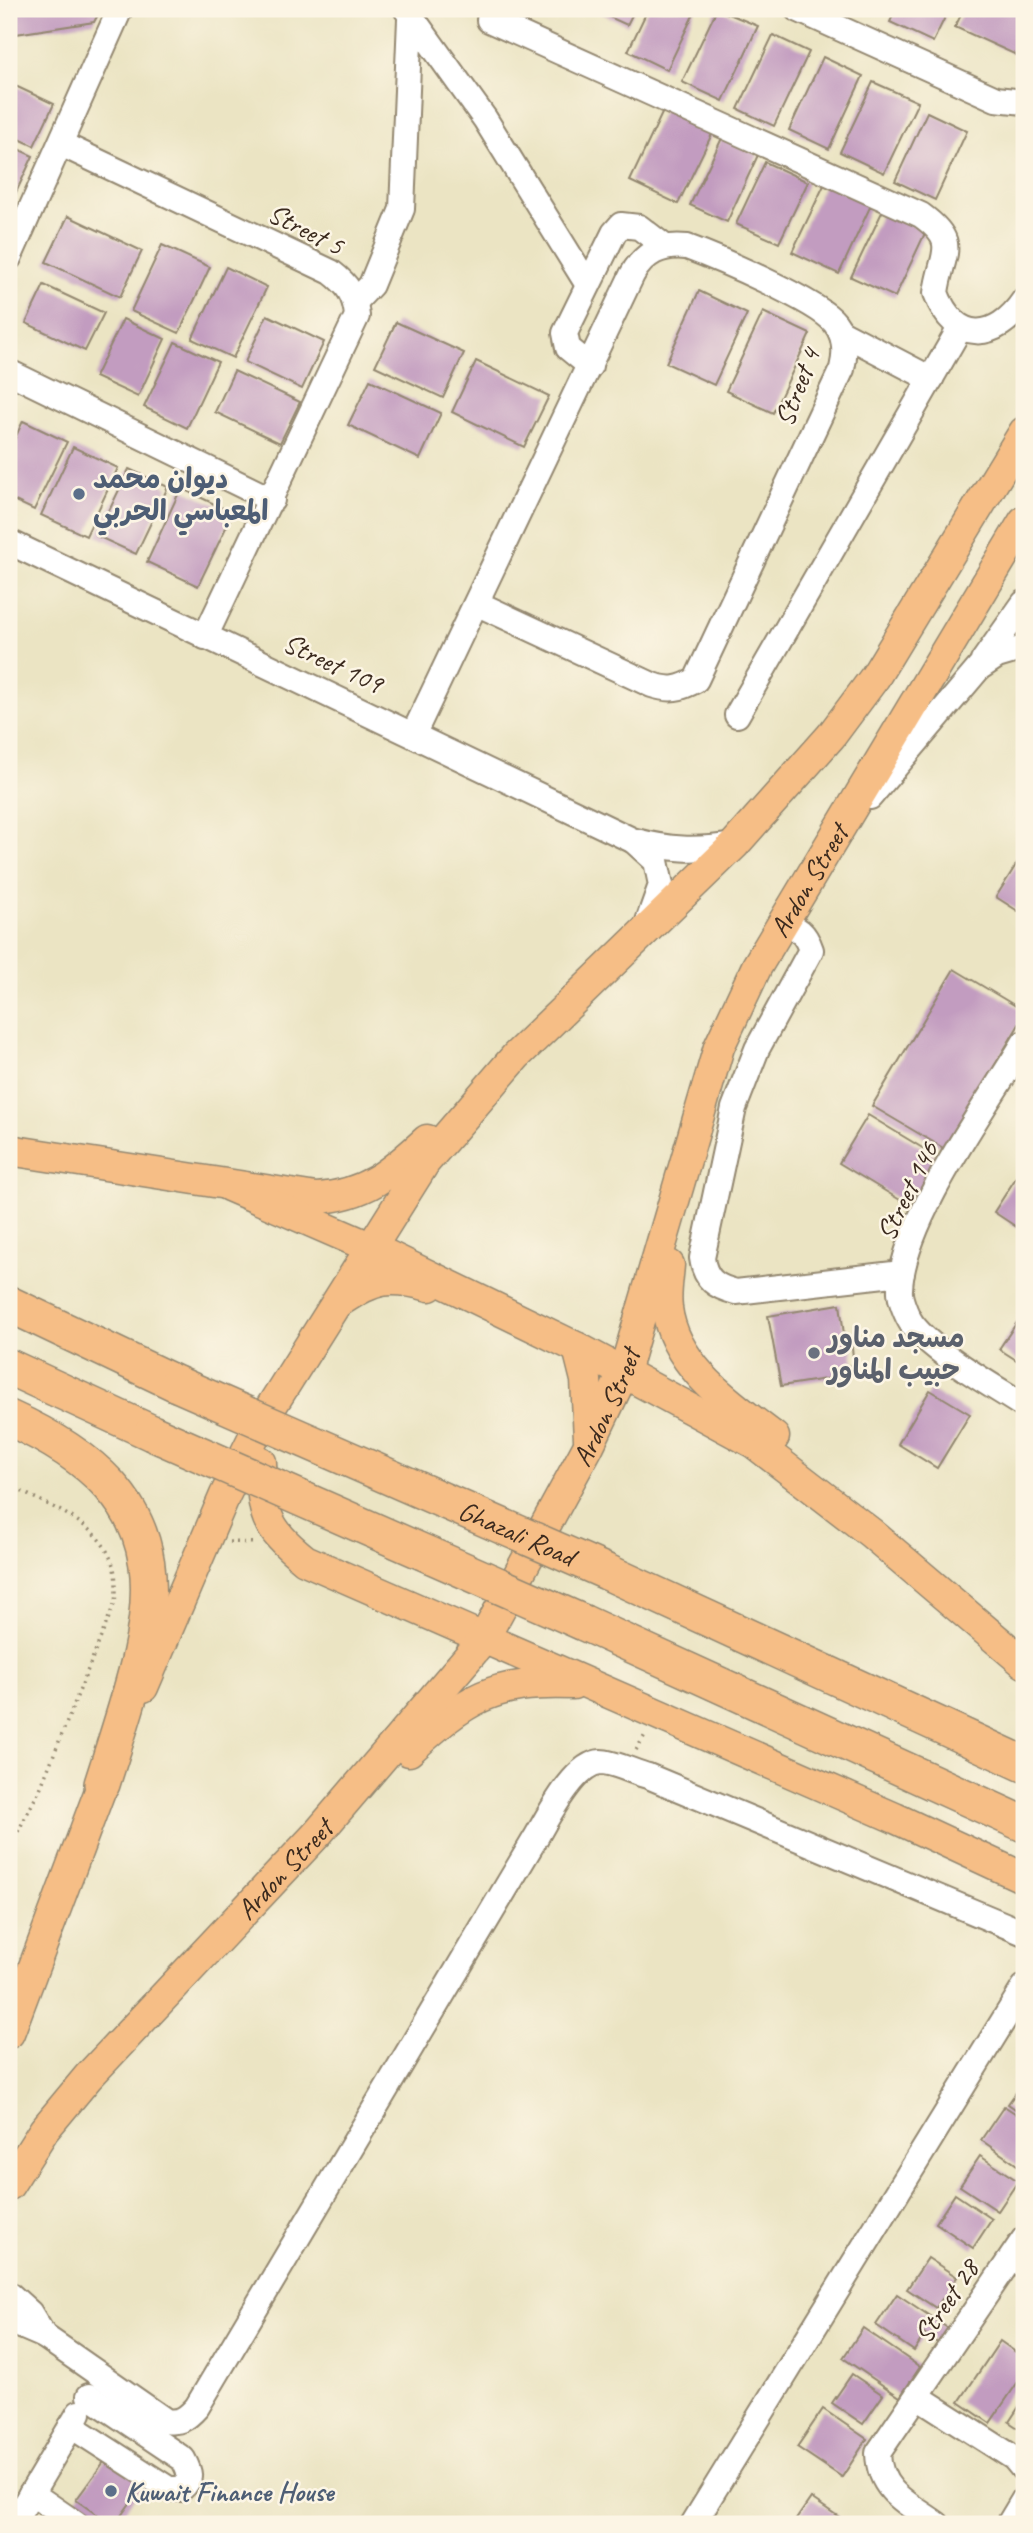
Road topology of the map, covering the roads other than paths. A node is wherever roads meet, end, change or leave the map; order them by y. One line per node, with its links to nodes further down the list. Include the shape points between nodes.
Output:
1 (120, 9): 6 (street)
2 (797, 9): 5 (street, via 996,99)
3 (408, 14): 9 (street, via 485,118); 11 (street, via 402,209 371,285)
4 (489, 20): 12 (street, via 921,215 944,234 947,246 936,293 949,319)
5 (1024, 102)
6 (61, 144): 8 (street); 11 (street, Street 5, via 331,272 345,283)
7 (665, 247): 9 (street, via 639,227 621,226); 13 (street, Street 4, via 698,251 814,306); 14 (street, via 638,265)
8 (9, 258)
9 (588, 285): 14 (street, via 565,333 568,348)
10 (1024, 300): 12 (street, via 1002,326 988,331)
11 (355, 302): 18 (street, via 357,316)
12 (960, 328): 16 (street)
13 (841, 332): 16 (street); 21 (street, Street 4, via 842,369 696,680 667,690 652,685)
14 (590, 366): 21 (street)
15 (9, 372): 18 (street)
16 (931, 379): 26 (street)
17 (1024, 432): 29 (main road, via 875,677 831,736)
18 (272, 500): 23 (street)
19 (1024, 521): 30 (main road, Ardon Street)
20 (9, 542): 23 (street, Street 109)
21 (476, 603): 27 (street)
22 (1024, 603): 25 (street)
23 (205, 637): 27 (street, Street 109)
24 (1024, 648): 25 (street, via 997,656)
25 (979, 668): 30 (street)
26 (737, 715)
27 (414, 733): 28 (street, Street 109)
28 (632, 839): 29 (street, Street 109, via 665,849 695,851); 32 (street, Street 109, via 656,861 661,885)
29 (734, 845): 32 (main road)
30 (822, 854): 31 (main road, Ardon Street)
31 (781, 922): 37 (main road, Ardon Street, via 719,1047); 39 (street, via 799,929 811,950 757,1049 734,1108 702,1258 704,1272 718,1288 736,1292)
32 (643, 936): 34 (main road)
33 (1024, 1043): 39 (street, Street 146, via 926,1206)
34 (516, 1056): 36 (main road, via 387,1177 362,1190 316,1198); 38 (main road, via 425,1162)
35 (9, 1150): 36 (main road)
36 (229, 1186): 38 (main road)
37 (674, 1199): 45 (main road, Ardon Street); 50 (main road, via 666,1306 684,1354 718,1395 796,1455)
38 (372, 1248): 40 (main road); 41 (main road)
39 (902, 1273): 46 (street, Street 146, via 899,1293 912,1324 958,1364)
40 (477, 1299): 41 (main road, via 391,1280 368,1283); 43 (main road)
41 (340, 1302): 48 (main road)
42 (9, 1304): 55 (highway, Ghazali Road, bridge, via 177,1384 607,1572)
43 (578, 1348): 45 (main road); 49 (main road, via 589,1413)
44 (9, 1367): 54 (highway, Ghazali Road, bridge)
45 (624, 1372): 49 (main road, Ardon Street); 50 (main road, via 754,1443)
46 (1024, 1406)
47 (9, 1418): 56 (highway, via 53,1442 116,1491 142,1538 149,1577 146,1625 131,1693)
48 (260, 1426): 51 (main road, via 266,1517 286,1545 305,1560); 56 (main road, via 225,1495)
49 (588, 1447): 51 (main road, Ardon Street)
50 (871, 1533): 52 (main road)
51 (483, 1640): 53 (main road); 58 (main road, Ardon Street)
52 (1024, 1663)
53 (622, 1699): 58 (main road, via 572,1684 526,1684 480,1696 435,1727); 60 (main road)
54 (761, 1703): 57 (highway, Ghazali Road); 59 (highway)
55 (1024, 1764)
56 (102, 1784): 63 (main road)
57 (1024, 1824)
58 (318, 1833): 64 (main road, Ardon Street, via 88,2077 44,2130)
59 (1024, 1847)
60 (1024, 1878)
61 (1024, 1933): 69 (street, via 625,1769 601,1762 587,1767 566,1789 197,2407 176,2423 166,2421)
62 (1024, 1987): 77 (street)
63 (9, 2033)
64 (9, 2185)
65 (1024, 2239): 70 (street, Street 28)
66 (9, 2294): 68 (street, via 30,2313)
67 (9, 2321): 68 (street)
68 (44, 2336): 69 (street)
69 (95, 2386): 71 (street); 71 (street, via 183,2459 190,2475 188,2483 181,2489 169,2489)
70 (917, 2396): 72 (street, via 1014,2458); 78 (street, Street 28, via 877,2453 878,2472 886,2487)
71 (71, 2426): 73 (street)
72 (1024, 2470)
73 (31, 2493): 75 (street); 76 (street)
74 (1024, 2499): 79 (street)
75 (13, 2524)
76 (76, 2524)
77 (693, 2524)
78 (937, 2524)
79 (1009, 2524)

